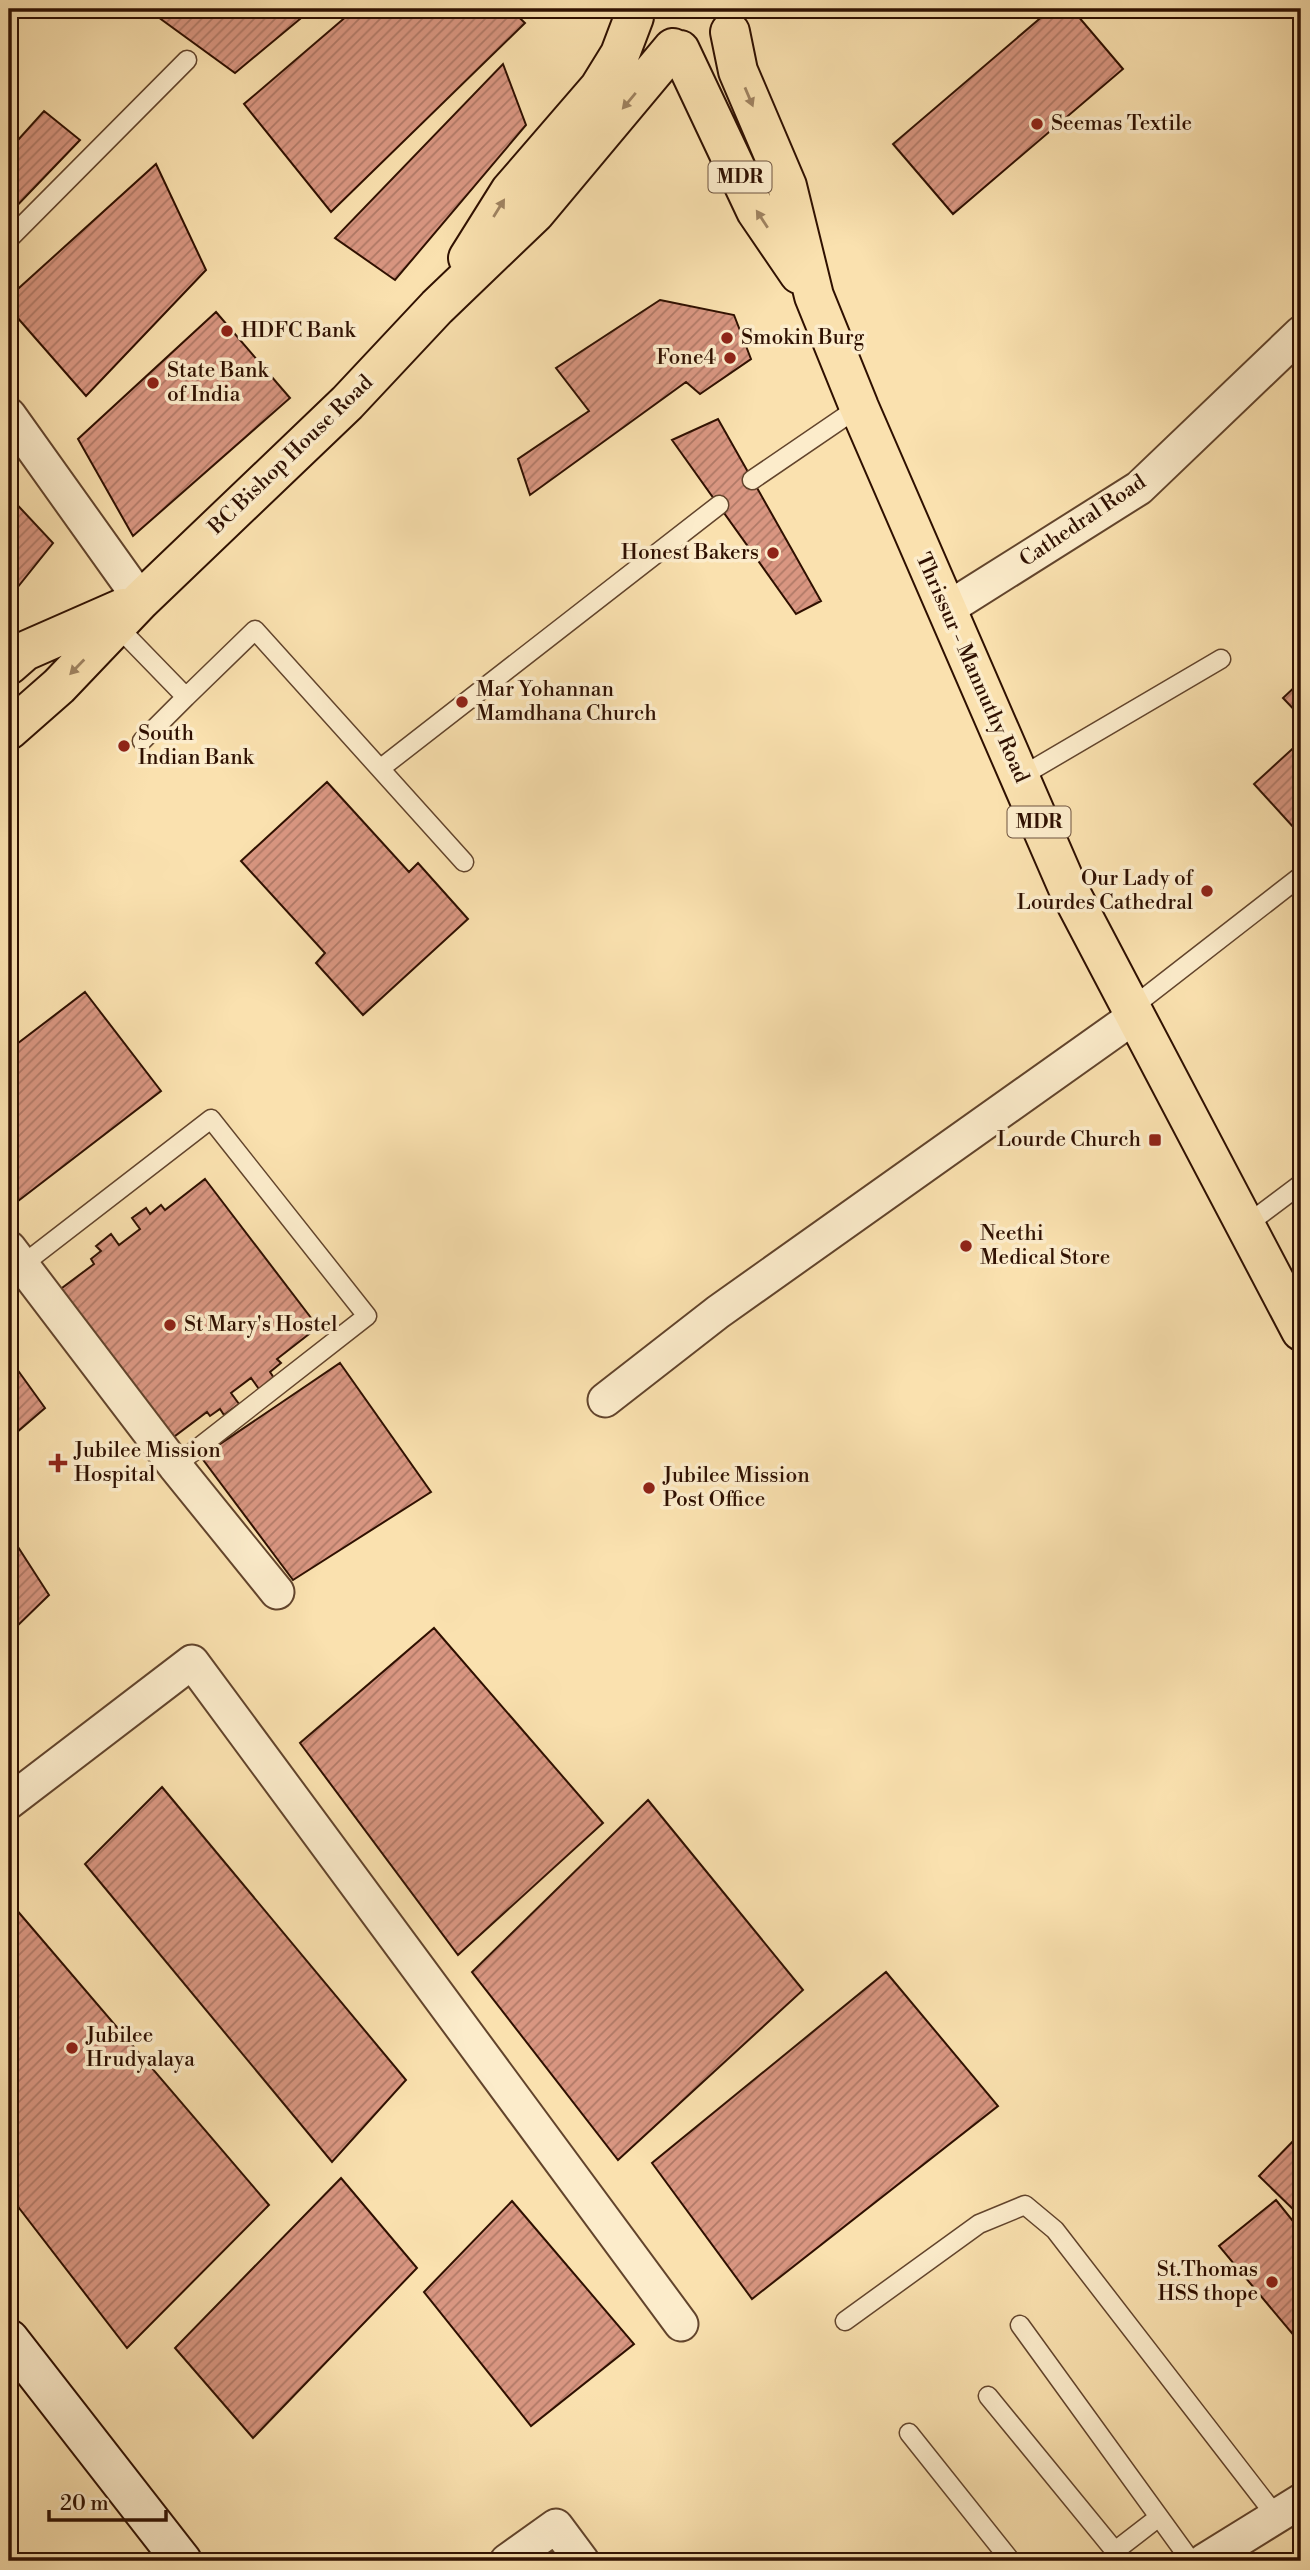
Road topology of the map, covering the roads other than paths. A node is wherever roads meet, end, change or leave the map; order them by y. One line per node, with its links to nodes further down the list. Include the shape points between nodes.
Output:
1 (632, 13): 3 (main road, via 657,42); 7 (main road, one-way to 1, via 510,191 599,89 620,54)
2 (740, 16): 3 (main road, via 716,43 699,50); 6 (main road, MDR, one-way to 6, via 738,71 787,186)
3 (676, 49): 6 (main road, MDR, one-way to 3, via 756,211); 7 (main road, one-way to 7, via 536,212)
4 (187, 60): 5 (lane)
5 (9, 239)
6 (814, 296): 9 (main road, Thrissur - Mannuthy Road / MDR)
7 (436, 307): 14 (main road, BC Bishop House Road, via 347,402)
8 (1301, 333): 13 (street, Cathedral Road, via 1139,488)
9 (859, 407): 11 (lane); 13 (main road, Thrissur - Mannuthy Road / MDR)
10 (9, 415): 14 (street)
11 (752, 480)
12 (719, 505): 20 (lane)
13 (947, 610): 21 (main road, Thrissur - Mannuthy Road / MDR)
14 (129, 613): 16 (main road, via 25,651); 17 (lane); 18 (main road, BC Bishop House Road, one-way to 18)
15 (1221, 659): 21 (lane)
16 (9, 665)
17 (186, 697): 19 (lane); 20 (lane, via 256,630)
18 (9, 730)
19 (142, 741)
20 (381, 768): 22 (lane)
21 (1020, 778): 24 (main road, Thrissur - Mannuthy Road / MDR, via 1067,886)
22 (464, 862)
23 (1301, 876): 24 (lane)
24 (1132, 1013): 26 (main road, Thrissur - Mannuthy Road / MDR); 29 (street, via 718,1312)
25 (1301, 1184): 26 (lane)
26 (1245, 1226): 28 (main road, Thrissur - Mannuthy Road / MDR)
27 (16, 1257): 30 (street); 30 (lane, via 211,1119 368,1316)
28 (1301, 1331)
29 (605, 1400)
30 (175, 1466): 31 (street)
31 (277, 1592)
32 (9, 1802): 34 (street, via 192,1661)
33 (845, 2321): 39 (lane, via 979,2224 1025,2205 1055,2230)
34 (681, 2324)
35 (1020, 2325): 40 (lane)
36 (9, 2339): 41 (main road)
37 (988, 2396): 40 (lane, via 1115,2551)
38 (909, 2433): 44 (lane)
39 (1289, 2509): 46 (street)
40 (1159, 2517): 45 (lane)
41 (182, 2561)
42 (507, 2561): 43 (street, via 556,2526)
43 (582, 2561)
44 (1011, 2561)
45 (1191, 2561)
46 (1203, 2561)

